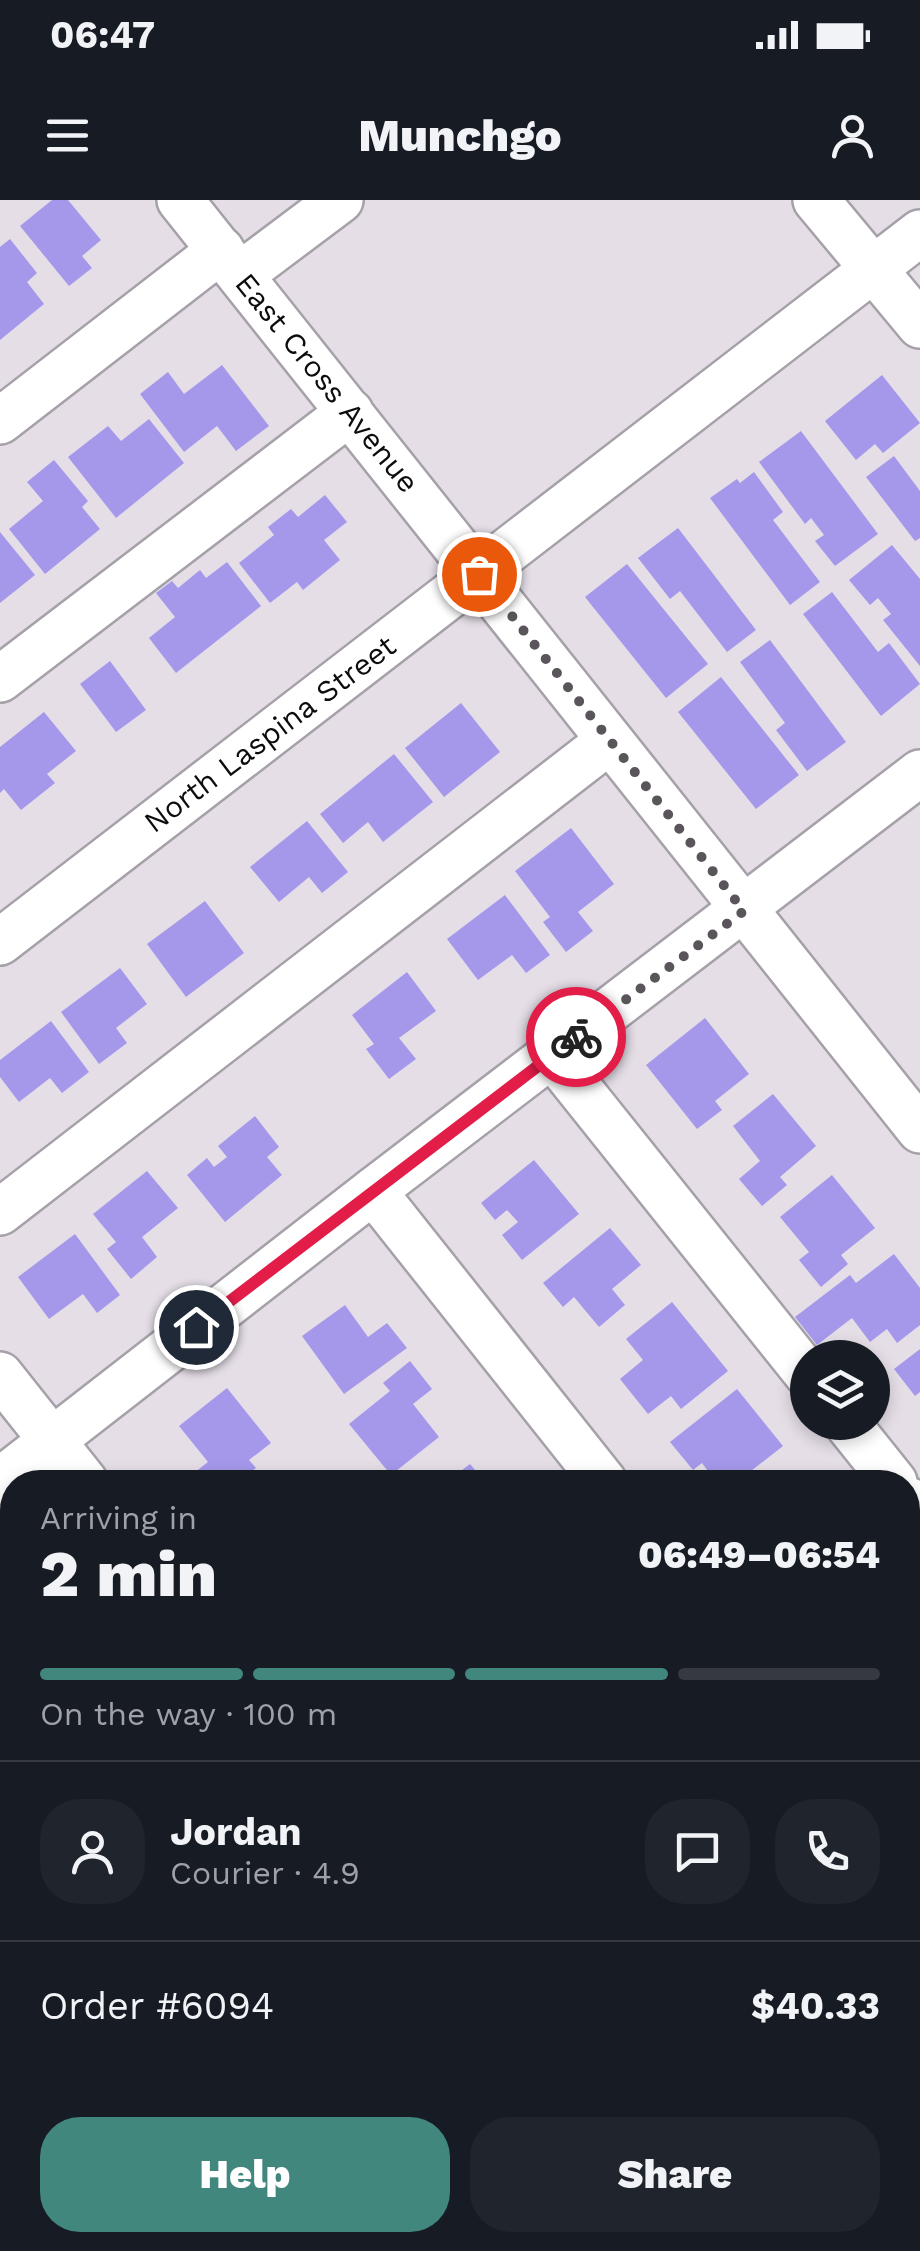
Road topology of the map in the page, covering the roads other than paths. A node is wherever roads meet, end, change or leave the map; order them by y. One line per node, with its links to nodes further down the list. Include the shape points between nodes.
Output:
1 (180, 200): 5 (street, East Cross Avenue)
2 (340, 200): 5 (street)
3 (816, 200): 6 (street)
4 (920, 233): 6 (street, North Laspina Street)
5 (230, 262): 8 (street, East Cross Avenue); 9 (street)
6 (872, 269): 7 (street); 10 (street, North Laspina Street)
7 (920, 325)
8 (350, 412): 10 (street, East Cross Avenue); 11 (street)
9 (0, 420)
10 (479, 574): 12 (street, East Cross Avenue); 15 (street, North Laspina Street)
11 (0, 679)
12 (609, 741): 14 (street, East Cross Avenue); 19 (street)
13 (920, 774): 14 (street)
14 (744, 911): 16 (street); 17 (street, East Cross Avenue)
15 (0, 942)
16 (552, 1055): 18 (street); 20 (street)
17 (920, 1130)
18 (373, 1190): 22 (street); 26 (street)
19 (0, 1212)
20 (790, 1352)
21 (0, 1376): 22 (street)
22 (51, 1440): 24 (street); 25 (street)
23 (860, 1440): 27 (street)
24 (14, 1470)
25 (75, 1470)
26 (595, 1470)
27 (884, 1470)

